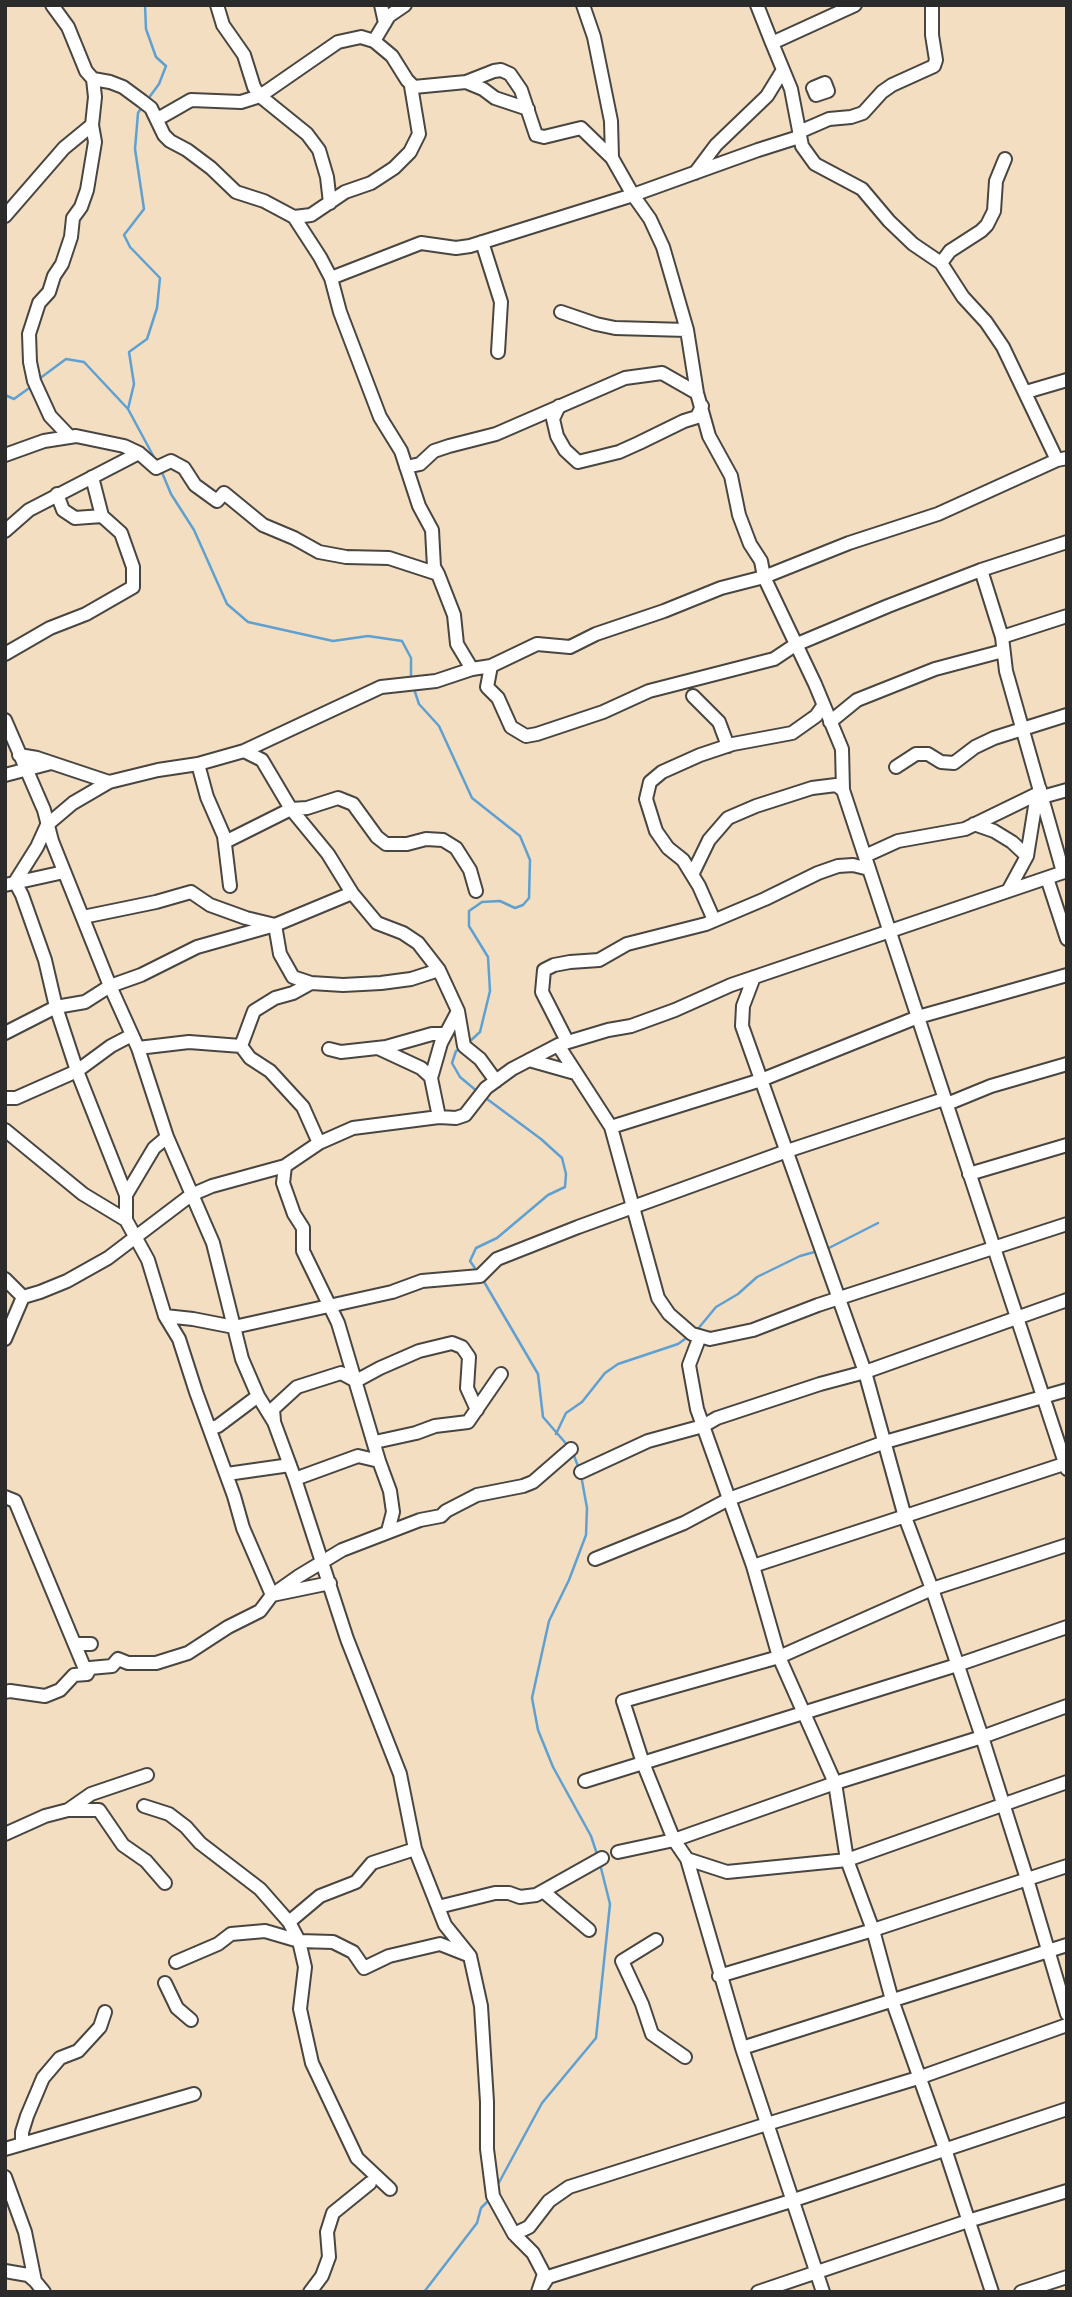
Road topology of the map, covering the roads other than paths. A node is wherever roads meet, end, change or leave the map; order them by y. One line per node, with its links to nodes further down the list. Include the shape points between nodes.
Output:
1 (52, 5): 13 (street)
2 (217, 5): 16 (street)
3 (381, 5): 9 (street)
4 (405, 5): 9 (street, via 393,11)
5 (583, 5): 21 (street, via 611,121)
6 (757, 5): 11 (street)
7 (855, 5): 11 (street)
8 (932, 5): 20 (street, via 934,66 892,85 863,113 829,119)
9 (385, 23): 10 (street)
10 (374, 41): 15 (street, via 392,56); 16 (street, via 361,37 338,42)
11 (772, 43): 12 (street)
12 (783, 70): 20 (street); 23 (street, via 767,96 716,145)
13 (93, 79): 17 (street, via 123,87); 19 (street)
14 (466, 82): 15 (street); 18 (street); 18 (street, via 501,70 519,84)
15 (411, 86): 25 (street, via 419,134 411,152 371,183)
16 (260, 96): 17 (street, via 241,102 191,100 163,116); 25 (street, via 314,142 327,177)
17 (149, 109): 28 (street, via 170,141 211,168 236,192)
18 (528, 109): 21 (street, via 539,136 581,128)
19 (92, 125): 27 (street, via 64,148); 41 (street, via 95,142 87,190 73,218 62,264 39,303 29,334 34,381 52,419)
20 (799, 135): 23 (street); 31 (street, via 815,164 862,189 913,244)
21 (612, 158): 24 (street)
22 (1005, 159): 31 (street, via 987,225 950,251)
23 (695, 173): 24 (street)
24 (632, 195): 30 (street); 34 (street, via 663,247)
25 (330, 203): 26 (street)
26 (311, 215): 28 (street); 29 (street)
27 (5, 216)
28 (294, 217): 29 (street)
29 (304, 232): 32 (street)
30 (482, 242): 32 (street, via 463,248 421,243); 35 (street, via 501,302)
31 (941, 263): 37 (street, via 1003,346)
32 (331, 278): 45 (street, via 380,416)
33 (561, 312): 34 (street, via 615,328)
34 (687, 330): 38 (street)
35 (498, 352)
36 (1067, 380): 37 (street)
37 (1026, 392): 44 (street)
38 (697, 393): 39 (street, via 662,373 625,379); 40 (street)
39 (559, 406): 40 (street, via 553,419 557,436 578,462 629,448 697,417); 45 (street, via 496,435 434,451 420,464)
40 (702, 406): 53 (street, via 709,436 731,476 739,515)
41 (70, 437): 42 (street, via 103,441); 43 (street, via 44,440)
42 (139, 453): 46 (street); 52 (street, via 156,468 172,461 217,501 224,493 263,525 319,552 389,558)
43 (5, 455)
44 (1062, 459): 53 (street, via 938,514 849,543)
45 (407, 467): 52 (street, via 432,530)
46 (92, 477): 47 (street); 48 (street)
47 (57, 494): 48 (street, via 63,510 75,518); 49 (street)
48 (102, 516): 58 (street, via 121,533 133,587)
49 (5, 530)
50 (1067, 542): 51 (street)
51 (981, 570): 55 (street); 56 (street)
52 (438, 575): 60 (street, via 454,615 457,644)
53 (764, 578): 56 (street); 59 (street, via 721,588 570,647 537,644)
54 (1067, 615): 55 (street)
55 (1002, 637): 57 (street)
56 (795, 645): 59 (street, via 774,659 649,691 577,722 527,736 511,727 498,698 487,687); 62 (street)
57 (1003, 651): 65 (street, via 935,669 857,700); 66 (street)
58 (5, 654)
59 (491, 666): 60 (street)
60 (472, 669): 68 (street, via 436,681 381,687)
61 (693, 696): 67 (street, via 719,722)
62 (823, 706): 65 (street); 67 (street, via 792,733)
63 (1067, 715): 66 (street)
64 (5, 720): 69 (street)
65 (830, 722): 76 (street, via 842,749)
66 (1023, 728): 72 (street, via 975,747 954,763 916,754); 78 (street)
67 (728, 746): 87 (street, via 662,772 646,791 656,831)
68 (244, 751): 71 (street); 79 (street, via 262,760)
69 (19, 755): 70 (street); 73 (street)
70 (51, 762): 73 (street); 75 (street)
71 (198, 764): 75 (street); 82 (street)
72 (896, 767)
73 (26, 769): 74 (street); 81 (street)
74 (5, 775)
75 (108, 782): 81 (street)
76 (843, 790): 83 (street); 87 (street, via 836,785 812,788 728,818 709,840)
77 (1067, 790): 78 (street)
78 (1040, 794): 80 (street); 84 (street); 86 (street)
79 (291, 809): 82 (street); 92 (street, via 338,798 353,804 386,844 443,840 456,848); 94 (street)
80 (974, 824): 83 (street, via 947,834 898,841); 84 (street, via 994,831)
81 (47, 825): 85 (street); 90 (street)
82 (225, 842): 91 (street)
83 (865, 856): 89 (street)
84 (1027, 856): 93 (street)
85 (64, 872): 90 (street); 95 (street)
86 (1065, 872): 88 (street)
87 (692, 875): 96 (street)
88 (1047, 878): 93 (street); 99 (street)
89 (873, 882): 96 (street, via 869,869 838,866); 98 (street)
90 (10, 883): 105 (street, via 22,895)
91 (230, 886)
92 (476, 891)
93 (1008, 891): 98 (street)
94 (352, 893): 97 (street); 100 (street, via 377,923 418,943)
95 (82, 916): 97 (street, via 191,892 210,905); 104 (street)
96 (714, 920): 111 (street, via 627,944 599,960 544,970 542,992)
97 (275, 925): 103 (street, via 280,954 293,977); 104 (street, via 197,947)
98 (889, 931): 102 (street); 107 (street)
99 (1067, 939)
100 (439, 970): 103 (street, via 381,983); 106 (street)
101 (1067, 975): 107 (street)
102 (754, 977): 111 (street, via 631,1026); 121 (street, via 743,1006 742,1026)
103 (311, 983): 112 (street, via 254,1011)
104 (110, 986): 105 (street, via 85,1002); 110 (street)
105 (56, 1007): 108 (street); 118 (street)
106 (458, 1011): 109 (street); 122 (street, via 464,1046)
107 (918, 1017): 121 (street); 124 (street)
108 (5, 1033)
109 (445, 1034): 114 (street); 120 (street)
110 (132, 1035): 113 (street); 118 (street)
111 (563, 1043): 116 (street); 119 (street)
112 (241, 1046): 113 (street, via 189,1042); 129 (street, via 303,1107)
113 (138, 1048): 128 (street)
114 (378, 1048): 115 (street); 120 (street)
115 (328, 1049)
116 (530, 1060): 119 (street); 122 (street)
117 (1067, 1064): 124 (street)
118 (77, 1071): 123 (street, via 16,1098); 134 (street)
119 (575, 1073): 126 (street)
120 (431, 1077): 125 (street)
121 (761, 1080): 126 (street); 131 (street)
122 (496, 1081): 125 (street, via 465,1115)
123 (5, 1098)
124 (944, 1102): 131 (street); 133 (street)
125 (439, 1117): 129 (street, via 353,1128)
126 (611, 1127): 136 (street)
127 (5, 1130): 137 (street, via 83,1194)
128 (167, 1137): 134 (street, via 154,1148); 135 (street)
129 (320, 1143): 132 (street)
130 (1067, 1145): 133 (street)
131 (787, 1151): 136 (street); 143 (street)
132 (285, 1166): 135 (street); 145 (street, via 283,1183 303,1228 303,1251)
133 (969, 1174): 140 (street)
134 (126, 1195): 137 (street)
135 (191, 1195): 139 (street); 148 (street, via 213,1243)
136 (633, 1206): 145 (street, via 497,1259 480,1276 422,1281); 149 (street, via 658,1298 669,1314)
137 (126, 1220): 139 (street)
138 (1067, 1224): 140 (street)
139 (135, 1237): 142 (street, via 67,1281); 146 (street, via 148,1260)
140 (994, 1249): 143 (street); 147 (street)
141 (5, 1279): 142 (street)
142 (23, 1297): 150 (street)
143 (839, 1298): 149 (street, via 753,1330 710,1339); 151 (street)
144 (1067, 1300): 147 (street)
145 (331, 1305): 148 (street); 153 (street)
146 (165, 1316): 148 (street); 160 (street, via 179,1339)
147 (1017, 1319): 151 (street); 156 (street)
148 (234, 1327): 155 (street)
149 (700, 1336): 159 (street, via 689,1365)
150 (5, 1339)
151 (865, 1372): 159 (street); 162 (street)
152 (501, 1374): 157 (street)
153 (356, 1381): 157 (street, via 419,1350 452,1343 469,1357 467,1388); 158 (street, via 341,1373 297,1387 273,1409); 161 (street)
154 (1067, 1390): 156 (street)
155 (258, 1396): 158 (street); 160 (street)
156 (1043, 1398): 162 (street); 166 (street)
157 (477, 1410): 161 (street, via 463,1424 435,1426)
158 (274, 1422): 165 (street)
159 (702, 1426): 167 (street, via 648,1441); 171 (street)
160 (211, 1428): 168 (street)
161 (375, 1442): 164 (street)
162 (885, 1442): 171 (street); 172 (street)
163 (571, 1449): 173 (street, via 533,1482 477,1495 441,1516)
164 (379, 1461): 169 (street, via 358,1456); 173 (street, via 393,1504)
165 (290, 1465): 168 (street); 169 (street)
166 (1066, 1466): 172 (street)
167 (581, 1472)
168 (227, 1474): 180 (street, via 243,1528)
169 (295, 1479): 176 (street)
170 (5, 1497): 182 (street, via 15,1501)
171 (729, 1499): 175 (street, via 684,1523); 177 (street)
172 (905, 1517): 177 (street); 179 (street)
173 (388, 1531): 176 (street)
174 (1067, 1545): 179 (street)
175 (595, 1559)
176 (323, 1563): 178 (street); 180 (street)
177 (753, 1566): 184 (street)
178 (330, 1583): 180 (street); 201 (street, via 400,1774)
179 (932, 1588): 184 (street); 185 (street)
180 (272, 1595): 186 (street, via 260,1611 188,1653 156,1663 118,1659 112,1666 90,1668)
181 (1067, 1626): 185 (street)
182 (76, 1644): 183 (street); 186 (street)
183 (91, 1644)
184 (779, 1657): 189 (street); 191 (street, via 623,1701)
185 (957, 1665): 189 (street); 190 (street)
186 (88, 1674): 187 (street, via 74,1675 61,1690 45,1696)
187 (5, 1692)
188 (1067, 1706): 190 (street)
189 (804, 1714): 191 (street); 195 (street)
190 (982, 1737): 195 (street); 196 (street)
191 (643, 1763): 193 (street); 200 (street)
192 (147, 1774): 198 (street, via 91,1794)
193 (585, 1781)
194 (1067, 1782): 196 (street)
195 (835, 1783): 200 (street); 205 (street)
196 (1002, 1804): 205 (street); 207 (street)
197 (144, 1806): 211 (street, via 169,1814 186,1827 260,1889)
198 (68, 1810): 199 (street); 208 (street, via 99,1810 123,1845 146,1861)
199 (5, 1834)
200 (674, 1840): 202 (street); 204 (street)
201 (415, 1849): 210 (street); 211 (street, via 372,1863 356,1882 320,1896)
202 (618, 1852)
203 (602, 1858): 209 (street)
204 (687, 1859): 205 (street, via 727,1872); 220 (street)
205 (847, 1860): 213 (street)
206 (1067, 1866): 207 (street)
207 (1027, 1879): 213 (street); 217 (street)
208 (165, 1883)
209 (544, 1892): 210 (street, via 528,1897 495,1893); 212 (street)
210 (438, 1907): 218 (street, via 445,1925)
211 (289, 1922): 215 (street)
212 (589, 1930)
213 (873, 1930): 220 (street); 222 (street)
214 (656, 1940): 228 (street, via 622,1961 652,2034)
215 (299, 1941): 218 (street, via 333,1942 353,1952 364,1968 389,1956 440,1944); 219 (street, via 265,1931 231,1934); 238 (street, via 305,1967 300,2009 312,2063 357,2158)
216 (1067, 1945): 217 (street)
217 (1048, 1951): 222 (street); 224 (street)
218 (470, 1956): 242 (street, via 481,2006 493,2196)
219 (176, 1962)
220 (719, 1976): 227 (street)
221 (164, 1983): 225 (street, via 173,2002)
222 (892, 2000): 227 (street); 229 (street)
223 (106, 2012): 233 (street, via 100,2027 78,2051 60,2058 43,2078 24,2124)
224 (1067, 2014)
225 (191, 2020)
226 (1067, 2025): 229 (street)
227 (741, 2048): 232 (street)
228 (685, 2057)
229 (918, 2078): 232 (street); 234 (street)
230 (194, 2094): 233 (street)
231 (1067, 2109): 234 (street)
232 (767, 2124): 240 (street); 242 (street, via 569,2188 549,2201 529,2227)
233 (22, 2144): 235 (street)
234 (945, 2149): 240 (street); 241 (street)
235 (5, 2150)
236 (5, 2176): 246 (street, via 25,2232)
237 (370, 2183): 248 (street, via 333,2213 327,2232 329,2257)
238 (390, 2189)
239 (1067, 2191): 241 (street)
240 (791, 2201): 244 (street); 249 (street, via 548,2277)
241 (968, 2221): 244 (street); 252 (street)
242 (514, 2234): 249 (street, via 533,2253 544,2274)
243 (5, 2271): 246 (street)
244 (816, 2271): 250 (street); 251 (street)
245 (1067, 2277): 253 (street)
246 (35, 2281): 247 (street)
247 (44, 2292)
248 (310, 2292)
249 (539, 2292)
250 (758, 2292)
251 (823, 2292)
252 (992, 2292)
253 (1021, 2292)

